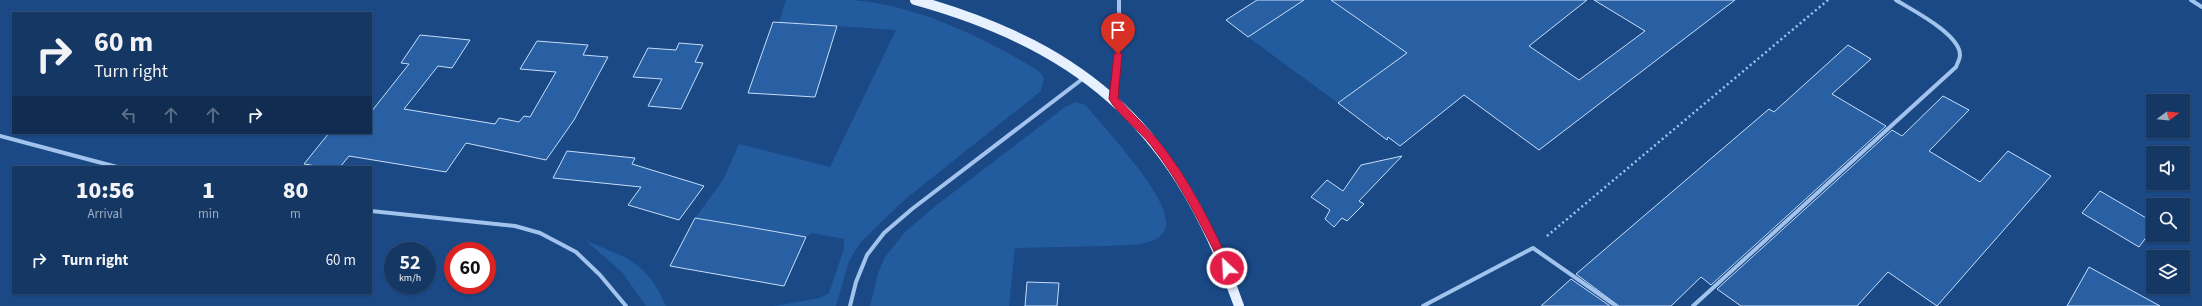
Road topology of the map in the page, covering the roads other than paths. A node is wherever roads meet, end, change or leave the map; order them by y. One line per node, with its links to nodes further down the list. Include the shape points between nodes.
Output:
1 (915, 0): 6 (main road, via 960,13 1011,35 1046,52)
2 (1119, 0): 7 (street, via 1119,39)
3 (1896, 0): 16 (street, via 1946,32 1956,43 1960,56 1956,67)
4 (2191, 0): 5 (street)
5 (2202, 7)
6 (1085, 77): 7 (main road); 12 (street, via 884,233 867,255)
7 (1113, 99): 13 (main road, via 1153,142 1182,183 1227,268)
8 (0, 136): 9 (street)
9 (113, 166)
10 (372, 211): 11 (street, via 515,226 540,233 576,252)
11 (626, 306)
12 (850, 306)
13 (1239, 306)
14 (1423, 306): 15 (street, via 1533,248)
15 (1616, 306)
16 (1693, 306)

